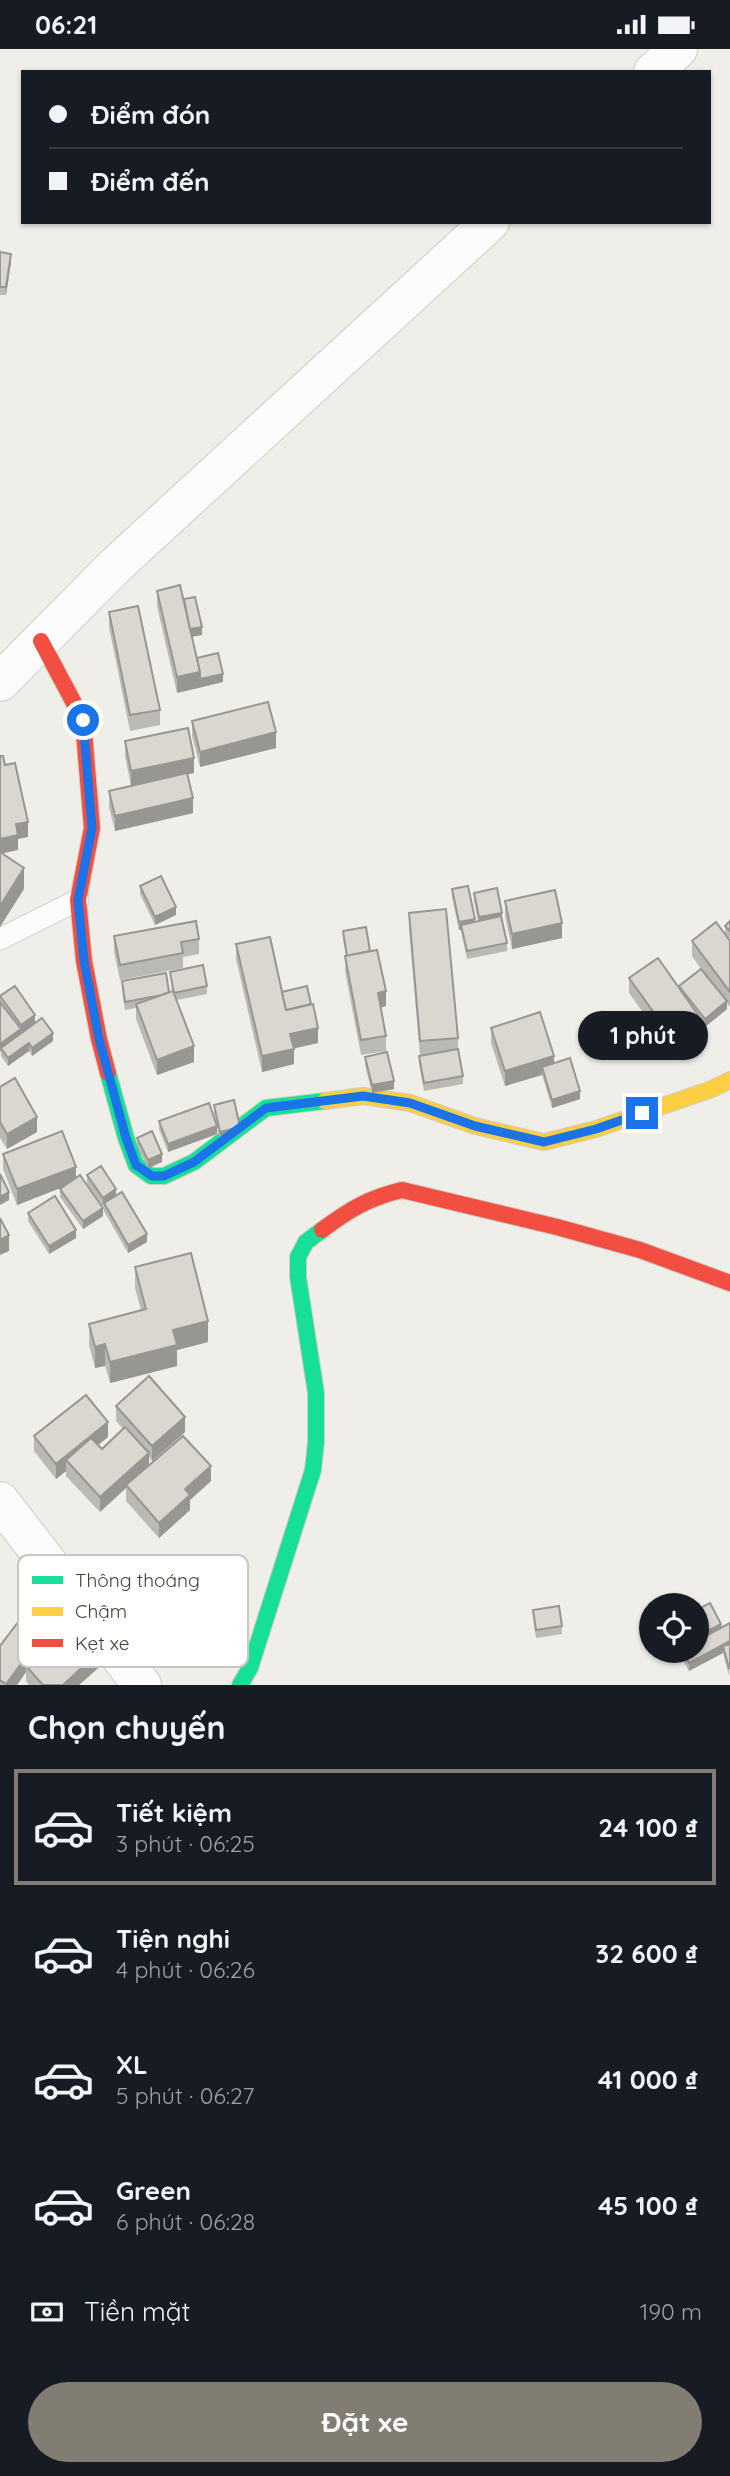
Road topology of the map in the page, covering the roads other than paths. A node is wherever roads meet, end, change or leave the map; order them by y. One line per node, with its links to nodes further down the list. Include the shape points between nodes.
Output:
1 (678, 49): 2 (street)
2 (655, 70)
3 (487, 224): 4 (street, via 125,557)
4 (41, 641): 5 (street); 6 (street, via 83,720 92,828)
5 (0, 682)
6 (78, 900): 7 (lane); 8 (street, via 99,1039 136,1165 152,1176 164,1176 194,1162 266,1108 363,1096 410,1103 475,1126 544,1142 596,1129)
7 (0, 939)
8 (730, 1080)
9 (730, 1283): 14 (street, via 639,1249 402,1190 355,1206 306,1242 298,1257 298,1277 316,1392 313,1471 250,1668)
10 (0, 1501): 11 (street)
11 (42, 1555)
12 (128, 1667): 13 (street)
13 (142, 1685)
14 (240, 1685)

